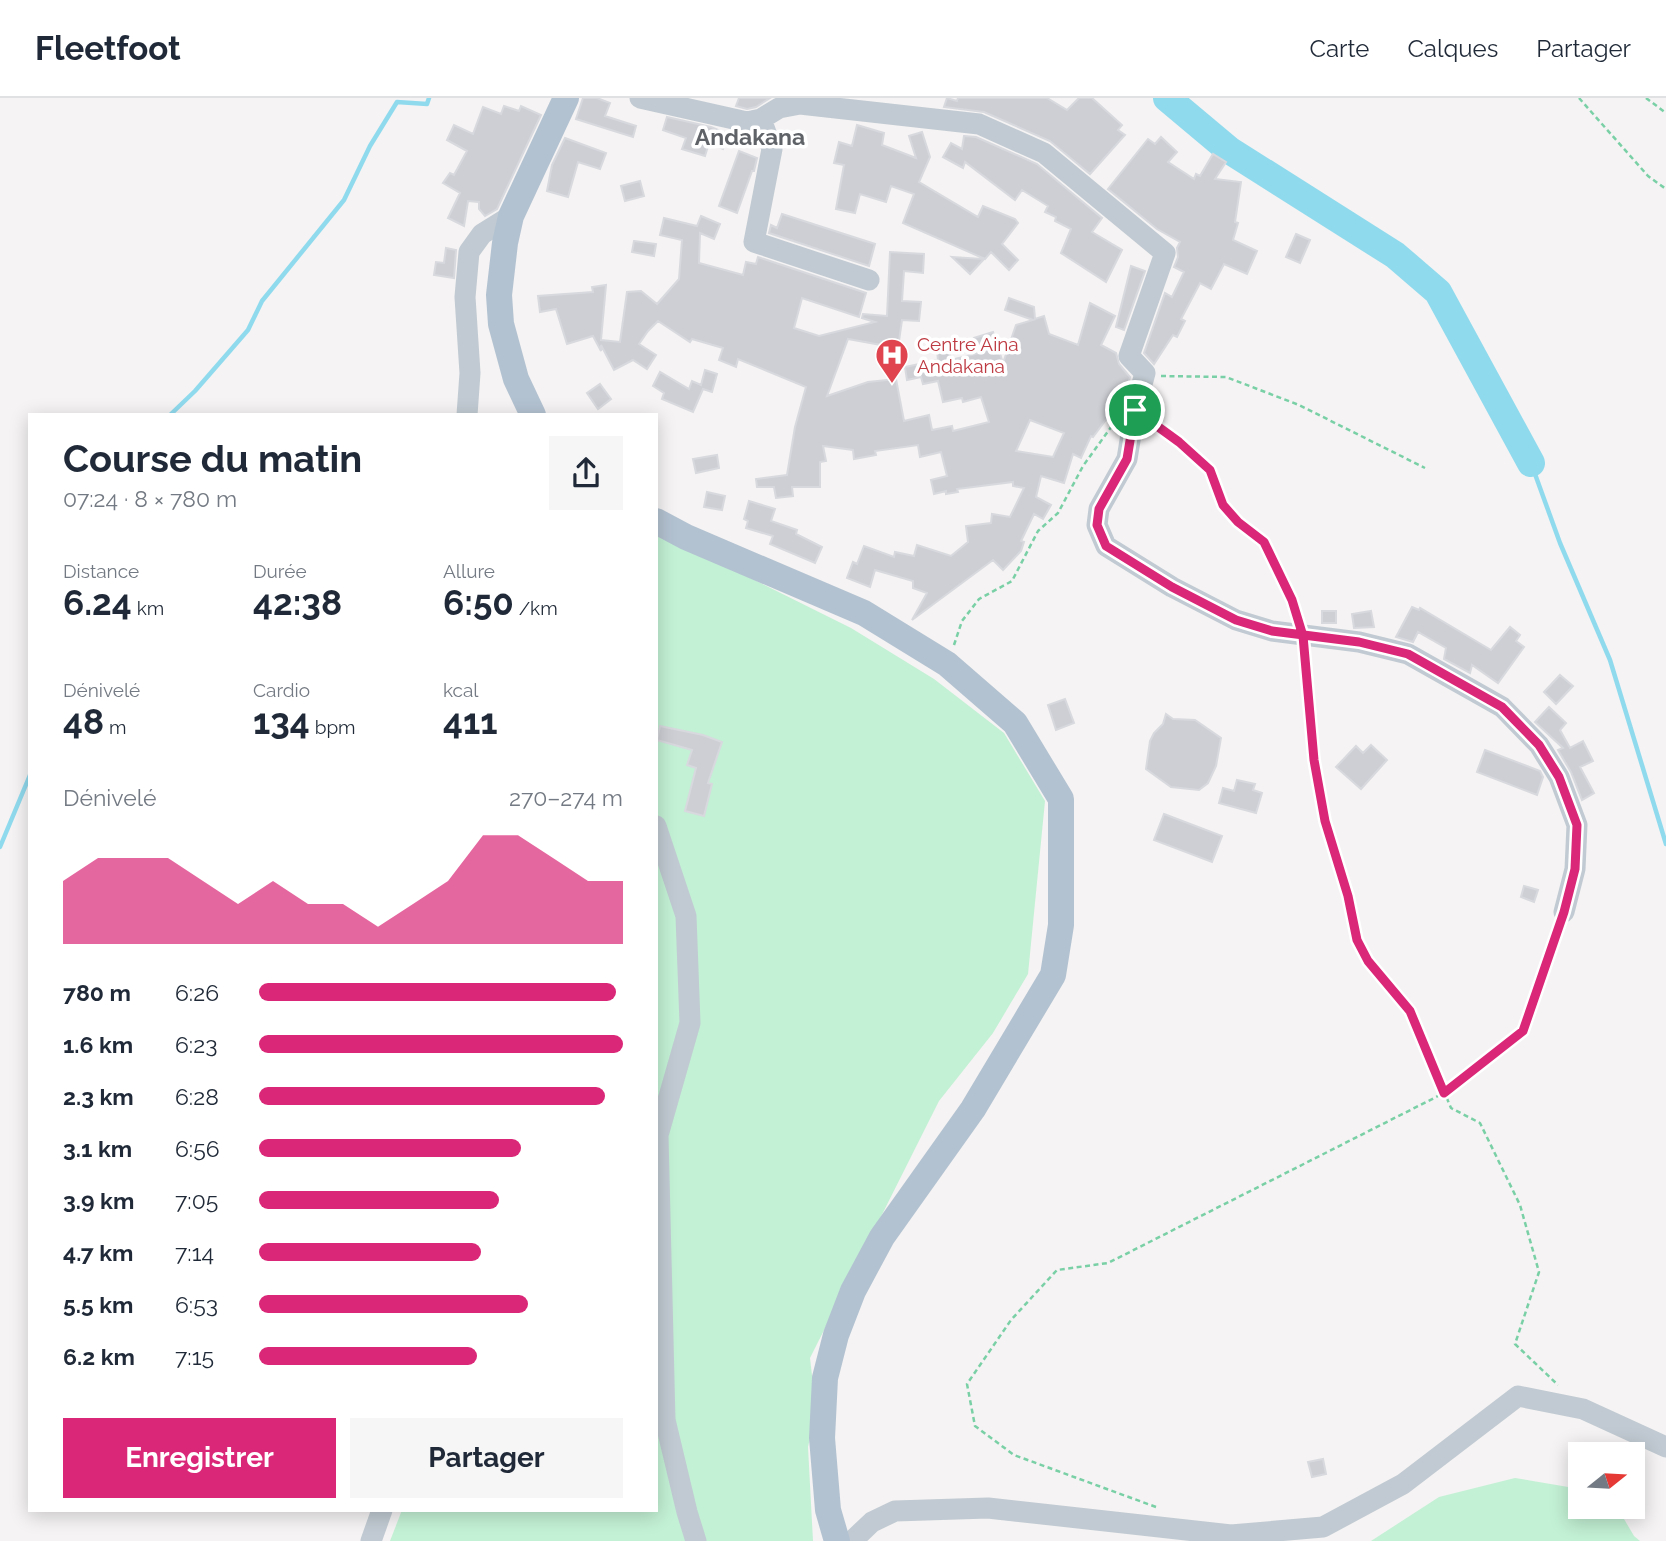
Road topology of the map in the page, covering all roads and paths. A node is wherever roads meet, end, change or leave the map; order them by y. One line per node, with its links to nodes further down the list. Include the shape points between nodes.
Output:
1 (566, 98): 8 (main road)
2 (639, 98): 6 (street, via 747,122)
3 (1579, 98): 7 (path, via 1648,176)
4 (1646, 98): 5 (path)
5 (1666, 113)
6 (761, 119): 9 (street, via 772,149 754,242); 10 (street, via 779,108 800,104 873,111 979,124 1044,153 1164,253 1129,356)
7 (1666, 189)
8 (511, 216): 12 (street, via 482,234 470,251 465,297 470,373); 13 (main road, via 499,295 500,324 516,379)
9 (869, 280)
10 (1145, 373): 11 (street); 14 (path, via 1226,377 1299,405)
11 (1135, 410): 16 (path, via 1210,470 1223,505 1264,542 1292,600); 16 (street, via 1127,459 1099,509 1097,525 1106,546 1236,620); 17 (path, via 1112,424 1058,513 1038,531 1012,582 979,599 962,621)
12 (467, 413)
13 (532, 413)
14 (1425, 468)
15 (658, 522): 17 (main road, via 864,613)
16 (1303, 636): 19 (street, via 1359,642 1408,654 1502,707 1539,745 1559,777 1577,825 1575,869); 20 (path, via 1318,784 1357,940 1368,961 1410,1011)
17 (947, 664): 29 (main road, via 1014,723 1061,799 1060,925 1053,975 973,1109 882,1237 836,1335 825,1378 821,1438 828,1510)
18 (658, 832): 21 (street, via 686,916 690,1023)
19 (1564, 912): 20 (path, via 1523,1031)
20 (1444, 1093): 23 (path, via 1451,1108 1480,1123 1520,1205 1539,1272 1515,1345); 25 (path, via 1108,1263 1057,1270 1011,1320 967,1384 975,1426 1014,1455)
21 (658, 1135)
22 (658, 1135): 28 (street, via 665,1420)
23 (1583, 1409): 24 (street); 30 (street, via 1518,1396 1403,1484 1323,1527 1231,1535 988,1508 895,1511 872,1522)
24 (1666, 1447)
25 (1167, 1511)
26 (382, 1512): 27 (street)
27 (371, 1541)
28 (696, 1541)
29 (838, 1541)
30 (852, 1541)

